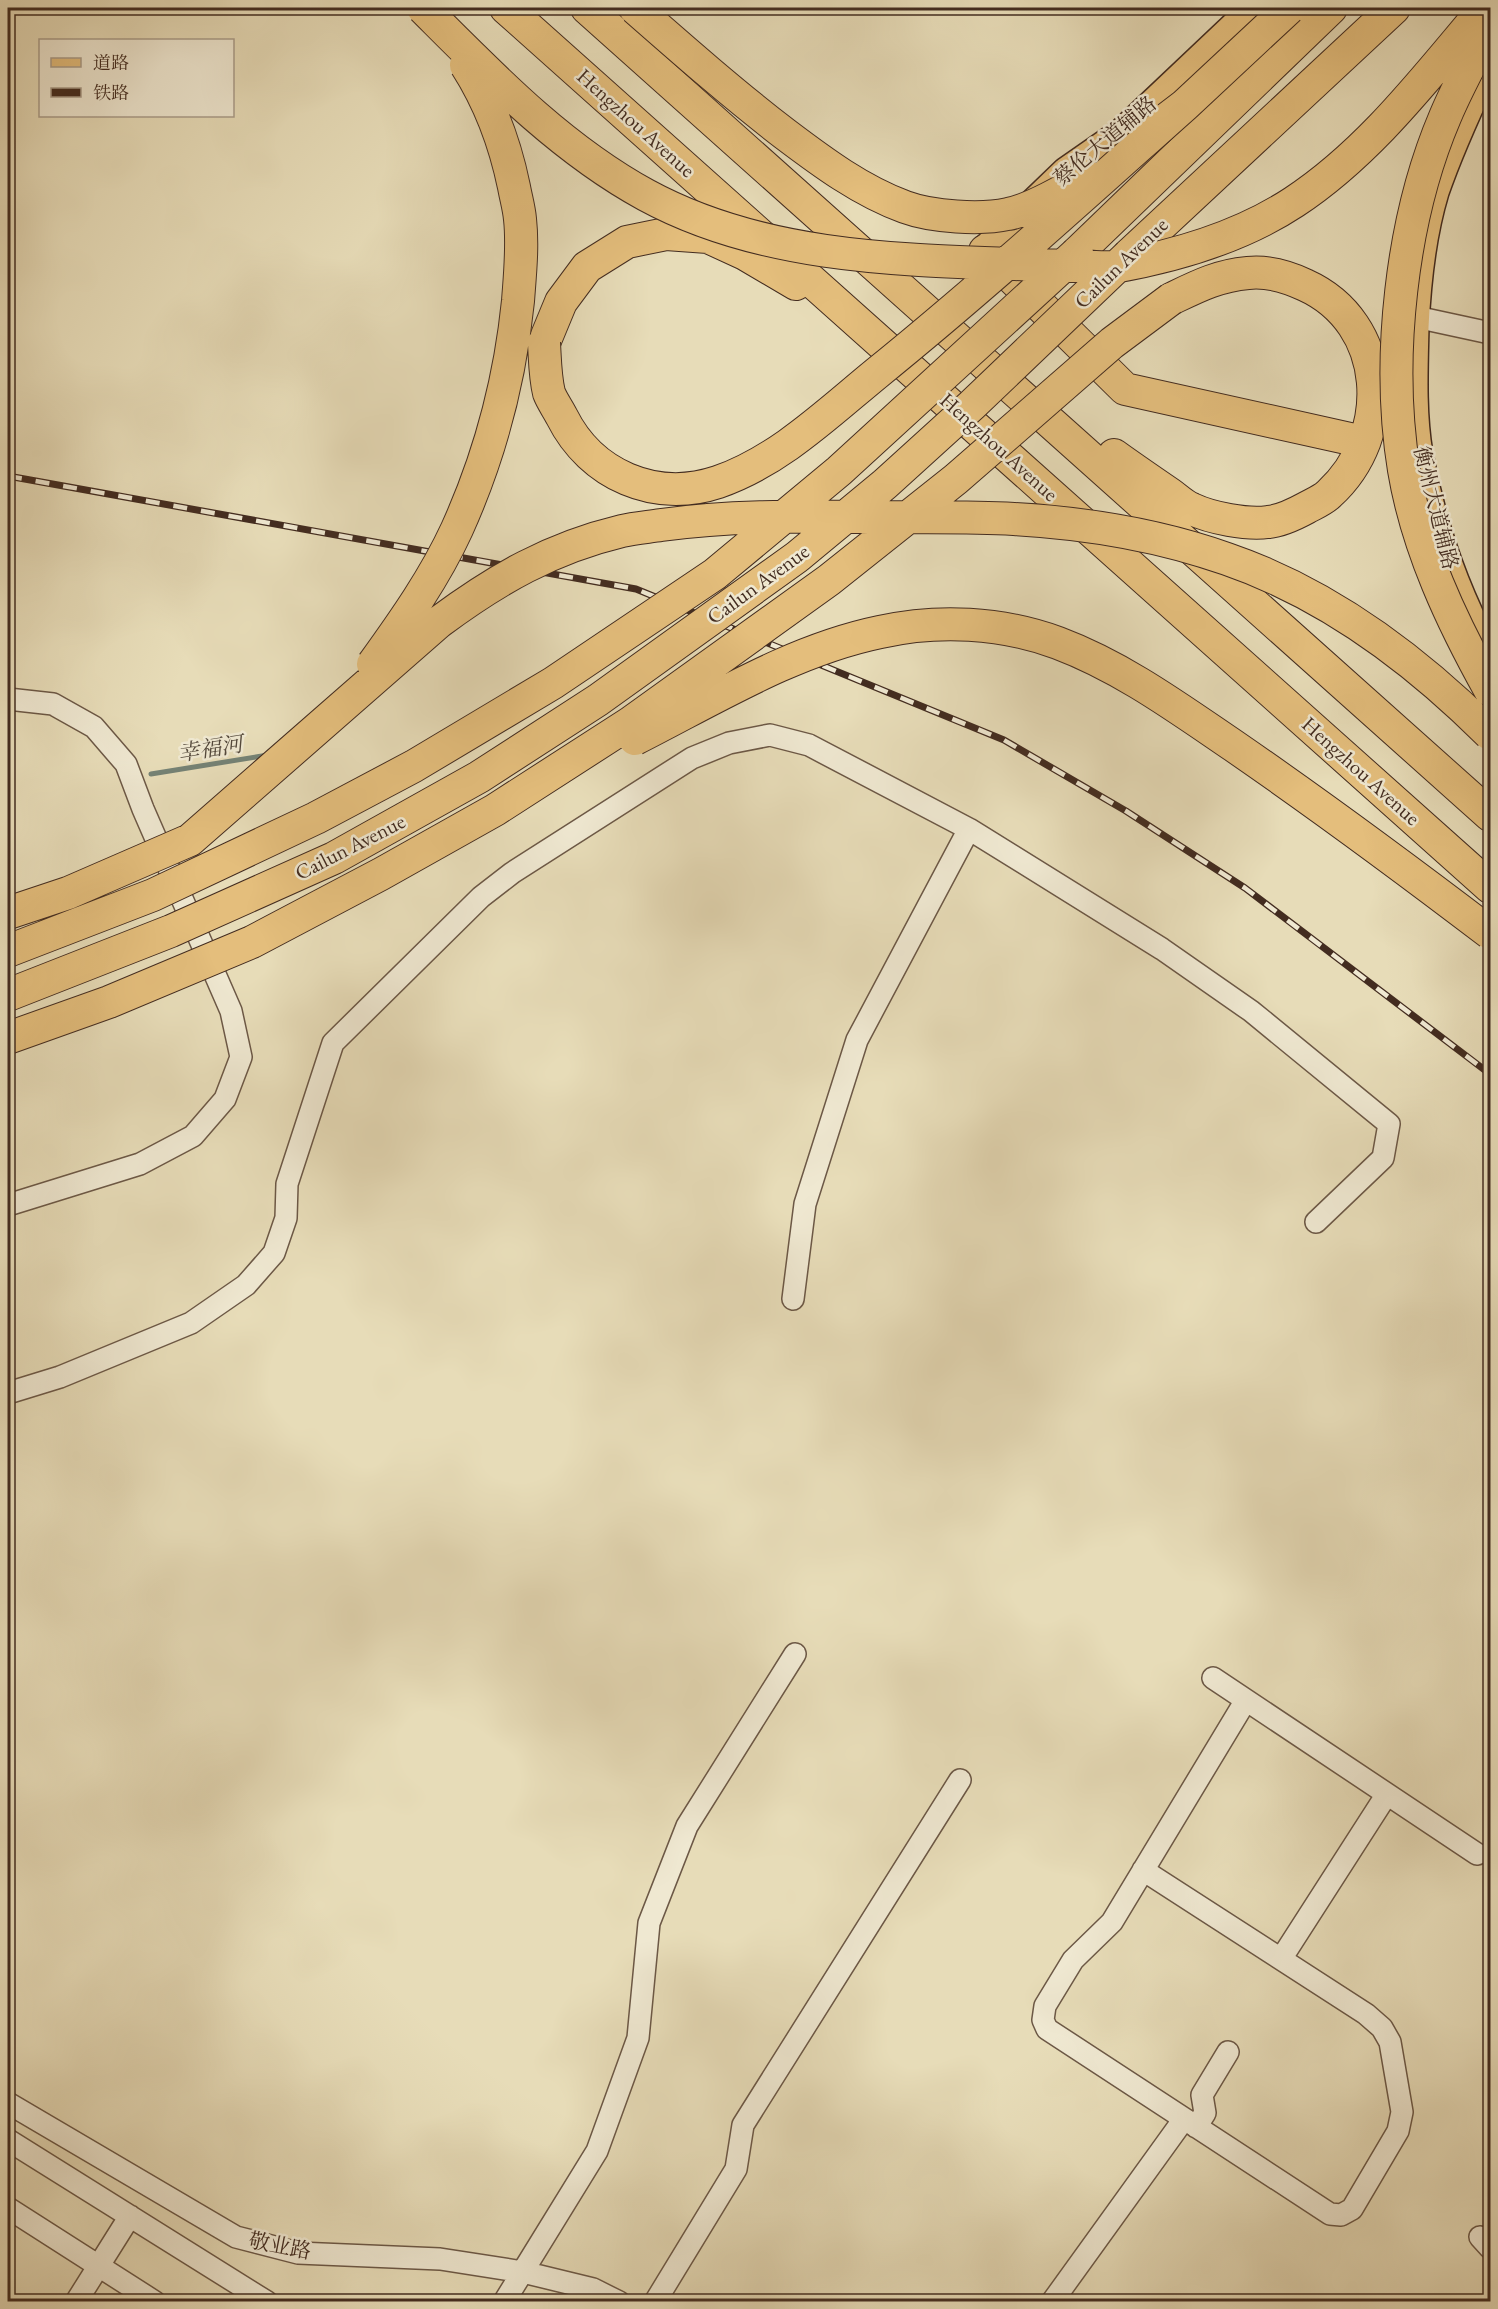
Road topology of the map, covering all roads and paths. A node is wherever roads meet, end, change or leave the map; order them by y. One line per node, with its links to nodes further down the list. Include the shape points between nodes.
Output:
1 (422, 8): 9 (highway, bridge, via 529,110 586,158 647,195 719,226 799,247 911,261 1111,267 1178,252 1244,230 1294,202 1348,160 1405,103); 23 (highway, bridge, via 484,93 506,149 520,218 515,327 489,450 457,530 417,602)
2 (506, 8): 15 (highway, Hengzhou Avenue)
3 (587, 8): 18 (highway)
4 (635, 8): 12 (highway, bridge, via 742,101 856,184 906,207 952,218 1009,214 1067,189)
5 (1253, 8): 13 (main road, 蔡伦大道辅路, via 1122,132 1066,171)
6 (1289, 8): 12 (highway, bridge)
7 (1331, 8): 31 (highway, Cailun Avenue, bridge, via 1077,253 839,471 715,574 552,683 414,766 316,818 153,895)
8 (1394, 8): 32 (highway, Cailun Avenue, bridge, via 885,484 797,557 598,700 479,777 334,858 171,931)
9 (1485, 8)
10 (1491, 27): 21 (highway, bridge, via 1444,118 1418,197 1405,262 1397,348 1404,470 1416,520 1441,592)
11 (1491, 63): 14 (main road, via 1465,116 1435,194 1421,256)
12 (1185, 105): 15 (highway, bridge, via 961,304 804,433 756,466 716,483 680,489 637,484 597,463 571,435 549,393 544,343 561,302 587,267 627,242 666,234 708,237 745,254)
13 (984, 250): 19 (highway, via 1125,389)
14 (1416, 312): 16 (street); 17 (street); 20 (main road, 衡州大道辅路, via 1405,451 1434,516 1452,574)
15 (858, 322): 28 (highway, Hengzhou Avenue)
16 (1491, 325)
17 (1491, 333)
18 (986, 363): 25 (highway, bridge, via 1192,509 1231,520 1268,522 1297,513 1329,495 1352,467 1368,436 1375,403 1372,368 1361,337 1343,310 1317,290 1287,277 1250,272 1212,279 1171,299 1112,343 956,479 829,580 630,723); 26 (highway)
19 (1355, 440)
20 (1491, 655)
21 (1491, 690)
22 (8, 699): 34 (street, via 53,704 94,727 126,764 231,1011 241,1058 225,1099 194,1136 140,1164)
23 (329, 719): 24 (highway, bridge, via 479,592 514,571 622,531 696,520 764,516 1014,519 1161,539 1228,559 1294,588 1359,624 1417,666); 29 (highway, bridge, via 190,840 68,893)
24 (1491, 734)
25 (495, 810): 30 (highway, bridge, via 779,666 829,645 880,631 941,623 1001,627 1057,643 1117,670 1171,703 1310,799); 33 (highway, bridge, via 252,942 109,1002)
26 (1491, 815)
27 (969, 829): 35 (street, via 1162,949 1251,1011 1389,1124 1383,1158); 36 (street, via 857,1040 805,1204); 37 (street, via 809,745 770,735 729,743 692,758 481,897 333,1043 287,1184 286,1218 274,1253 246,1285 191,1323 60,1377)
28 (1491, 887)
29 (8, 913)
30 (1491, 933)
31 (8, 951)
32 (8, 995)
33 (8, 1038)
34 (8, 1205)
35 (1316, 1222)
36 (793, 1299)
37 (8, 1393)
38 (795, 1654): 53 (street, via 687,1826 649,1923 638,2038 597,2151)
39 (1213, 1678): 40 (street)
40 (1246, 1700): 42 (street); 44 (street)
41 (960, 1780): 59 (street, via 743,2125 736,2169)
42 (1387, 1794): 43 (street); 45 (street)
43 (1477, 1854)
44 (1143, 1870): 45 (street); 48 (street, via 1112,1922 1073,1960 1045,2006 1044,2020 1047,2029)
45 (1281, 1959): 48 (street, via 1366,2014 1382,2028 1390,2042 1402,2112 1398,2131 1352,2209 1341,2215 1330,2214)
46 (1228, 2052): 48 (street, via 1202,2095 1184,2099)
47 (8, 2103): 53 (street, 敬业路, via 236,2237 298,2253 440,2259)
48 (1185, 2119): 60 (street)
49 (8, 2140): 51 (street)
50 (8, 2208): 52 (street)
51 (130, 2216): 52 (street); 56 (street)
52 (99, 2266): 54 (street); 55 (street)
53 (523, 2272): 57 (street); 58 (street, 敬业路, via 593,2289)
54 (76, 2301)
55 (155, 2301)
56 (267, 2301)
57 (504, 2301)
58 (619, 2301)
59 (655, 2301)
60 (1052, 2301)

